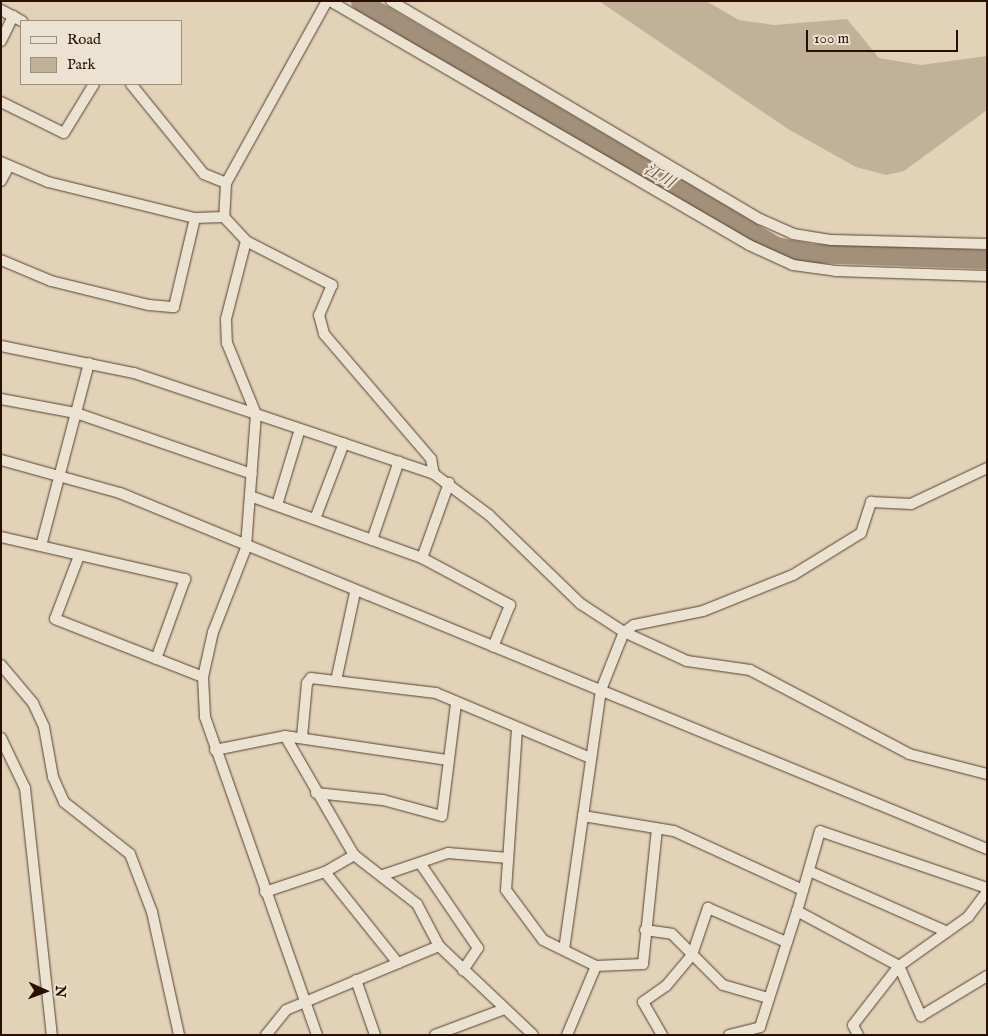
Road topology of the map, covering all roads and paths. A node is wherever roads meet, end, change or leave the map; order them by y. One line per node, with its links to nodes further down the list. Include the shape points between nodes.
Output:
1 (329, 1): 11 (street); 17 (street, via 750,245 793,265 836,271)
2 (391, 1): 15 (street, via 760,219 793,234 832,240)
3 (1, 10): 4 (street)
4 (17, 19): 5 (street)
5 (1, 41)
6 (93, 85): 8 (street, via 64,133)
7 (132, 85): 11 (street, via 140,90 204,174)
8 (1, 102)
9 (5, 164): 10 (street); 12 (street, via 35,178)
10 (1, 180)
11 (226, 183): 13 (street)
12 (195, 218): 13 (street); 16 (street, via 174,307 149,305 51,281)
13 (224, 218): 14 (street)
14 (246, 241): 22 (street, via 226,319 227,335); 29 (street, via 332,285 319,316 324,334 431,459)
15 (987, 244)
16 (1, 260)
17 (987, 276)
18 (1, 346): 19 (street)
19 (88, 363): 21 (street); 22 (street, via 134,373)
20 (1, 398): 21 (street)
21 (76, 413): 28 (street); 30 (street)
22 (256, 414): 23 (street); 28 (street)
23 (300, 429): 24 (street); 33 (street)
24 (344, 443): 26 (street); 34 (street)
25 (1, 460): 30 (street)
26 (399, 461): 29 (street); 36 (street)
27 (987, 468): 42 (street, via 970,472 911,504 871,502 861,533 793,575 703,611 634,625)
28 (252, 474): 32 (street)
29 (434, 474): 31 (street)
30 (59, 475): 37 (street); 38 (street, via 120,493)
31 (449, 483): 40 (street); 42 (street, via 581,604)
32 (250, 496): 33 (street); 38 (street)
33 (277, 506): 34 (street)
34 (315, 519): 36 (street)
35 (1, 537): 37 (street)
36 (372, 540): 40 (street)
37 (41, 546): 39 (street)
38 (246, 548): 41 (street); 46 (street, via 213,632)
39 (79, 556): 44 (street, via 54,619); 44 (street, via 185,579)
40 (422, 558): 43 (street, via 510,605)
41 (355, 592): 43 (street); 47 (street)
42 (624, 632): 48 (street); 57 (street, via 687,661 750,670 909,754)
43 (493, 647): 48 (street)
44 (156, 659): 46 (street)
45 (1, 665): 88 (street, via 33,703 44,727 53,777 64,802 130,854 152,912)
46 (203, 677): 54 (street, via 205,716)
47 (336, 681): 49 (street, via 436,693); 52 (street, via 311,678 307,683)
48 (601, 690): 55 (street); 61 (street)
49 (456, 704): 50 (street); 56 (street)
50 (517, 728): 55 (street); 63 (street)
51 (286, 736): 52 (street); 54 (street); 58 (street)
52 (302, 736): 56 (street)
53 (1, 738): 87 (street, via 25,788)
54 (216, 750): 70 (street)
55 (591, 758): 59 (street)
56 (448, 760): 58 (street, via 442,816 383,800)
57 (987, 774)
58 (316, 793): 62 (street)
59 (583, 816): 60 (street); 76 (street)
60 (657, 829): 68 (street, via 674,831); 72 (street)
61 (987, 849)
62 (354, 855): 66 (street); 67 (street)
63 (508, 858): 64 (street, via 448,853); 76 (street, via 506,890 543,940)
64 (420, 862): 67 (street); 81 (street, via 478,948)
65 (808, 871): 68 (street); 69 (street, via 820,831); 73 (street)
66 (325, 872): 70 (street); 78 (street)
67 (383, 875): 75 (street, via 417,904)
68 (803, 890): 71 (street)
69 (987, 890): 73 (street, via 968,917)
70 (266, 892): 85 (street)
71 (797, 911): 74 (street); 80 (street)
72 (645, 930): 77 (street, via 672,934); 79 (street, via 643,964)
73 (947, 932): 80 (street)
74 (784, 942): 77 (street, via 708,908); 84 (street)
75 (439, 946): 78 (street); 81 (street)
76 (564, 950): 79 (street)
77 (692, 955): 84 (street, via 723,985); 95 (street, via 666,986 643,1002)
78 (398, 963): 83 (street)
79 (596, 966): 94 (street)
80 (899, 966): 82 (street, via 921,1016); 97 (street, via 854,1025)
81 (462, 970): 86 (street)
82 (987, 976)
83 (356, 980): 85 (street); 91 (street)
84 (768, 998): 96 (street, via 760,1027)
85 (304, 1001): 89 (street, via 286,1010); 90 (street)
86 (502, 1010): 92 (street); 93 (street)
87 (52, 1035)
88 (179, 1035)
89 (266, 1035)
90 (316, 1035)
91 (375, 1035)
92 (435, 1035)
93 (533, 1035)
94 (567, 1035)
95 (662, 1035)
96 (729, 1035)
97 (858, 1035)

